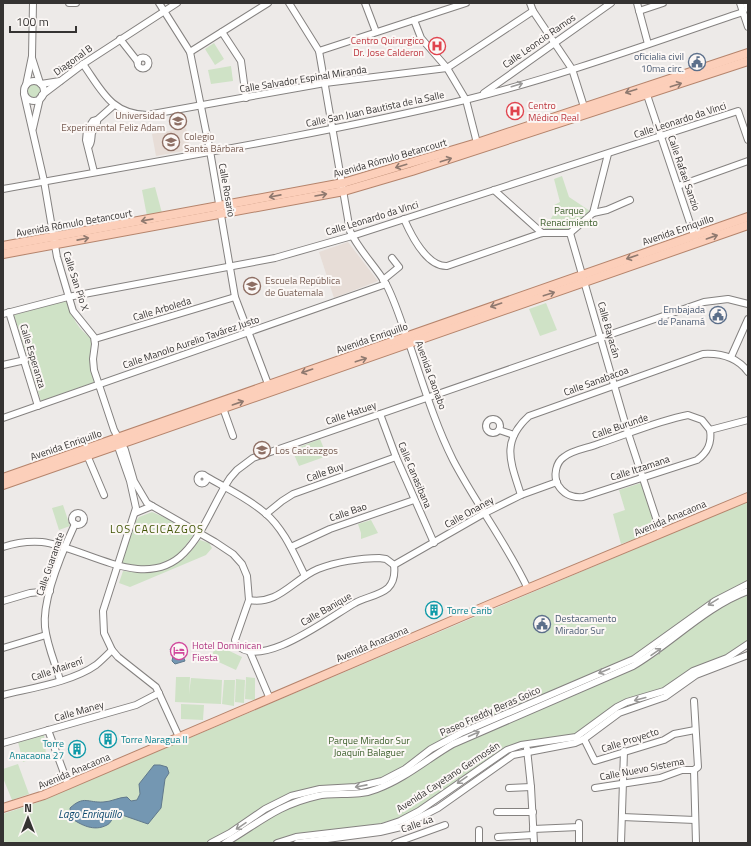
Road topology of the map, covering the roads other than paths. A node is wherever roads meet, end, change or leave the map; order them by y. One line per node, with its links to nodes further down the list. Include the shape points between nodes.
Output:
1 (33, 3): 30 (street)
2 (69, 3): 3 (street)
3 (76, 3)
4 (159, 3): 16 (street, Calle Rosario)
5 (177, 3): 16 (street, Diagonal B)
6 (268, 3): 22 (street)
7 (289, 3): 27 (street, Avenida Caonabo)
8 (365, 3): 23 (street)
9 (466, 3): 20 (street)
10 (530, 3): 17 (street)
11 (611, 3): 25 (street, Calle Leoncio Ramos)
12 (637, 3): 18 (street)
13 (663, 3): 18 (street)
14 (740, 3): 19 (street)
15 (746, 3): 19 (street)
16 (164, 11): 24 (street, Diagonal B); 28 (street, Calle Rosario)
17 (533, 11): 25 (street); 34 (street, Calle Salvador Espinal Miranda)
18 (639, 11): 26 (street)
19 (745, 11): 21 (street); 26 (street, Calle San Juan Bautista de la Salle)
20 (414, 20): 23 (street); 34 (street, via 422,38)
21 (748, 27)
22 (222, 32): 28 (street); 44 (street, via 241,61)
23 (376, 32): 27 (street)
24 (120, 39): 32 (street); 33 (street, Diagonal B)
25 (555, 43): 35 (street); 43 (street, Calle Leoncio Ramos)
26 (648, 44): 35 (street, Calle San Juan Bautista de la Salle)
27 (319, 51): 38 (street, Avenida Caonabo)
28 (190, 52): 47 (street, Calle Rosario)
29 (748, 53): 40 (main road, Avenida Rómulo Betancourt)
30 (32, 56): 37 (street); 39 (street)
31 (748, 61): 40 (main road, Avenida Rómulo Betancourt, one-way to 31)
32 (138, 62)
33 (83, 64): 36 (street, Diagonal B); 46 (street, Calle Salvador Espinal Miranda)
34 (447, 68): 38 (street, Calle Salvador Espinal Miranda); 45 (street)
35 (572, 69): 43 (street, Calle San Juan Bautista de la Salle, one-way to 35); 48 (street)
36 (64, 80): 37 (street); 42 (street, Diagonal B)
37 (40, 83): 39 (street, via 31,81); 42 (street, via 43,89)
38 (325, 83): 44 (street, Calle Salvador Espinal Miranda); 49 (street, Avenida Caonabo)
39 (26, 85): 41 (street)
40 (646, 90): 48 (main road, Avenida Rómulo Betancourt); 51 (street, Calle Rafael Sanzio)
41 (24, 94): 42 (street, via 31,100); 50 (street, Calle San Pío X)
42 (41, 96): 50 (street, Calle San Pío X)
43 (480, 96): 45 (street, Calle San Juan Bautista de la Salle)
44 (246, 98): 47 (street, Calle Salvador Espinal Miranda)
45 (466, 100): 49 (street, Calle San Juan Bautista de la Salle); 53 (street)
46 (114, 105): 47 (street, Calle Salvador Espinal Miranda, via 129,113 147,115); 58 (street, via 86,130)
47 (200, 106): 54 (street, Calle Rosario)
48 (585, 110): 53 (main road, Avenida Rómulo Betancourt); 57 (main road, Avenida Rómulo Betancourt, one-way to 48)
49 (333, 129): 54 (street, Calle San Juan Bautista de la Salle); 61 (street, Avenida Caonabo)
50 (33, 130): 59 (street, Calle San Pío X)
51 (661, 136): 52 (street, Calle Leonardo da Vinci, via 738,111); 55 (street, Calle Leonardo da Vinci); 60 (street, Calle Rafael Sanzio)
52 (748, 140)
53 (477, 143): 57 (main road, Avenida Rómulo Betancourt)
54 (210, 151): 58 (street, Calle San Juan Bautista de la Salle); 65 (street, Calle Rosario)
55 (608, 154): 63 (street, Calle Leonardo da Vinci); 66 (street)
56 (748, 161): 60 (street)
57 (417, 165): 61 (main road, Avenida Rómulo Betancourt)
58 (94, 172): 59 (street, Calle San Juan Bautista de la Salle)
59 (44, 182): 62 (street, Calle San Juan Bautista de la Salle); 74 (street, Calle San Pío X)
60 (678, 186): 73 (street, Calle Rafael Sanzio)
61 (343, 187): 65 (main road, Avenida Rómulo Betancourt); 72 (street, Avenida Caonabo)
62 (3, 189)
63 (494, 190): 68 (street, Calle Leonardo da Vinci); 70 (street)
64 (630, 200): 66 (street)
65 (220, 210): 74 (main road, Avenida Rómulo Betancourt); 78 (street, Calle Rosario)
66 (593, 213): 71 (street)
67 (748, 217): 73 (main road, Avenida Enriquillo)
68 (404, 219): 70 (street, via 418,245 442,266); 72 (street, Calle Leonardo da Vinci)
69 (748, 225): 73 (main road, Avenida Enriquillo, one-way to 69)
70 (542, 233): 71 (street)
71 (570, 233): 79 (street, Calle Bayacán)
72 (352, 236): 78 (street, Calle Leonardo da Vinci, via 275,258); 80 (street, Avenida Caonabo)
73 (696, 239): 79 (main road, Avenida Enriquillo)
74 (54, 241): 75 (main road, Avenida Rómulo Betancourt); 76 (main road, Avenida Rómulo Betancourt); 81 (street, Calle San Pío X)
75 (3, 246)
76 (3, 254)
77 (392, 258): 80 (street, Calle Manolo Aurelio Tavárez Justo, via 399,267)
78 (230, 267): 81 (street, Calle Leonardo da Vinci); 82 (street, Calle Rosario)
79 (584, 278): 87 (main road, Avenida Enriquillo, one-way to 87); 88 (street, Calle Bayacán); 90 (main road, Avenida Enriquillo, one-way to 79)
80 (384, 282): 86 (street, Calle Manolo Aurelio Tavárez Justo); 87 (street, Avenida Caonabo)
81 (68, 297): 84 (street, Calle Leonardo da Vinci); 89 (street, Calle San Pío X, via 76,317)
82 (235, 298): 86 (street, Calle Rosario); 89 (street, Calle Arboleda)
83 (748, 304): 88 (street, Calle Hatuey, via 728,299 704,302)
84 (6, 313): 92 (street, Calle Esperanza)
85 (748, 319): 91 (street)
86 (248, 332): 96 (street, Calle Rosario); 97 (street, Calle Manolo Aurelio Tavárez Justo)
87 (406, 336): 90 (street, Avenida Caonabo); 94 (main road, Avenida Enriquillo)
88 (600, 337): 98 (street, Calle Bayacán); 99 (street, Calle Hatuey)
89 (95, 340): 97 (street, via 93,359)
90 (409, 345): 94 (main road, Avenida Enriquillo, one-way to 90); 99 (street, Avenida Caonabo)
91 (731, 357): 95 (street); 98 (street, Calle Sanabacoa, via 703,354)
92 (25, 360): 93 (street); 100 (street, Calle Esperanza)
93 (3, 365)
94 (332, 366): 96 (main road, Avenida Enriquillo, one-way to 96); 101 (main road, Avenida Enriquillo, one-way to 94)
95 (748, 372)
96 (268, 384): 110 (main road, Avenida Enriquillo)
97 (99, 385): 100 (street, Calle Manolo Aurelio Tavárez Justo); 110 (street)
98 (614, 385): 107 (street, Calle Bayacán); 108 (street, Calle Sanabacoa, via 529,416 519,425)
99 (428, 396): 102 (street, Calle Hatuey); 126 (street, Avenida Caonabo, via 453,460)
100 (38, 406): 103 (street, Calle Manolo Aurelio Tavárez Justo)
101 (223, 408): 109 (street); 110 (main road, Avenida Enriquillo)
102 (380, 414): 112 (street, Calle Canasibana); 118 (street, Calle Hatuey, via 253,458 237,470)
103 (3, 418)
104 (748, 420): 106 (street)
105 (499, 430): 108 (street)
106 (710, 430): 107 (street, Calle Burunde, via 702,420 688,415); 115 (street, Calle Itzamana, via 709,445 697,460)
107 (628, 433): 115 (street, Calle Bayacán); 117 (street, Calle Burunde, via 563,457 557,469)
108 (514, 435): 120 (street, Calle Sanabacoa, via 510,447 511,463)
109 (233, 436)
110 (117, 439): 111 (main road, Avenida Enriquillo); 114 (main road, Avenida Enriquillo); 123 (street, via 142,497); 124 (street, via 136,502)
111 (87, 455): 116 (main road, Avenida Enriquillo); 119 (street)
112 (396, 457): 122 (street, Calle Canasibana); 125 (street, Calle Buy, via 293,494)
113 (207, 477): 118 (street)
114 (3, 478)
115 (643, 478): 117 (street, Calle Itzamana, via 583,497 570,496); 129 (street, Calle Bayacán)
116 (3, 485)
117 (558, 485): 120 (street, Calle Onaney)
118 (224, 487): 125 (street); 128 (street, Calle Hatuey)
119 (104, 495)
120 (521, 495): 126 (street, Calle Onaney)
121 (748, 497): 129 (main road, Avenida Anacaona)
122 (414, 500): 130 (street, Calle Canasibana); 132 (street, Calle Bao, via 330,529)
123 (152, 506): 124 (street); 128 (street)
124 (135, 513): 134 (street)
125 (266, 514): 132 (street)
126 (483, 514): 130 (street, Calle Onaney); 138 (street, Avenida Caonabo, via 516,564)
127 (75, 524): 133 (street, Calle Guaranate)
128 (199, 532): 134 (street, Calle Hatuey, via 184,553 164,566 143,569); 141 (street, via 233,554 242,564 247,576)
129 (661, 533): 138 (main road, Avenida Anacaona)
130 (434, 543): 135 (street, Calle Onaney)
131 (3, 547): 133 (street, Calle Hatuey, via 43,542)
132 (291, 547): 136 (street)
133 (64, 548): 134 (street, Calle Hatuey); 139 (street, Calle Guaranate)
134 (117, 565): 146 (street, via 102,620 104,633)
135 (394, 565): 136 (street, via 386,559 372,558 326,567); 147 (street, Calle Banique, via 393,581 384,590 356,602 322,624 276,648)
136 (305, 576): 141 (street, via 274,598)
137 (748, 584): 178 (street, Paseo Freddy Beras Goico, one-way to 178, via 715,601 634,659 461,733 431,749 387,779 356,787 320,789 291,796)
138 (528, 589): 152 (main road, Avenida Anacaona)
139 (50, 591): 142 (street); 143 (street, Calle Guaranate, via 45,613)
140 (748, 591): 179 (street, Paseo Freddy Beras Goico, one-way to 140, via 274,811 296,801 321,795 368,792 405,777 431,756 453,744 632,666 654,653 706,614)
141 (249, 600): 147 (street, via 235,640 238,646)
142 (3, 601)
143 (46, 635): 145 (street); 149 (street, Calle Guaranate)
144 (748, 644): 159 (street, Avenida Cayetano Germosén, one-way to 159, via 727,658 693,671 664,691 617,707 576,737)
145 (3, 648)
146 (112, 650): 149 (street, Calle Mairení, via 96,665); 150 (street, via 152,683)
147 (250, 652): 152 (street)
148 (748, 655): 157 (street, Avenida Cayetano Germosén, via 696,675 665,698 619,713)
149 (60, 680): 151 (street, Calle Mairení)
150 (159, 694): 154 (street, Calle Maney, via 136,705); 156 (street)
151 (3, 695)
152 (270, 699): 156 (main road, Avenida Anacaona)
153 (694, 701): 155 (street)
154 (48, 730): 158 (street, Calle Maney); 164 (street)
155 (695, 730): 161 (street, Calle Proyecto, via 674,734 664,740); 162 (street, via 698,767)
156 (179, 737): 164 (main road, Avenida Anacaona)
157 (584, 740): 160 (street, Avenida Cayetano Germosén); 161 (street, Calle Proyecto, via 594,761)
158 (3, 743)
159 (524, 744): 160 (street); 177 (street, Avenida Cayetano Germosén, one-way to 177, via 494,758 419,811 400,821 382,827 296,837)
160 (528, 751): 165 (street); 180 (street, Avenida Cayetano Germosén, via 508,757 438,808 401,827)
161 (624, 751): 163 (street)
162 (694, 770): 163 (street, Calle Nuevo Sistema, via 682,770 660,778); 172 (street)
163 (624, 783): 167 (street, Calle Nuevo Sistema); 171 (street)
164 (68, 784): 168 (main road, Avenida Anacaona, via 44,795)
165 (531, 787): 166 (street); 170 (street)
166 (509, 788)
167 (595, 788)
168 (3, 808)
169 (497, 812): 170 (street)
170 (533, 812): 175 (street)
171 (622, 816): 172 (street); 185 (street)
172 (695, 820): 186 (street)
173 (445, 825): 181 (street, Calle 4a)
174 (479, 830): 182 (street)
175 (533, 832): 176 (street); 183 (street); 184 (street, via 579,825)
176 (498, 837)
177 (279, 842)
178 (211, 843)
179 (225, 843)
180 (297, 843)
181 (396, 843)
182 (479, 843)
183 (534, 843)
184 (579, 843)
185 (621, 843)
186 (696, 843)

